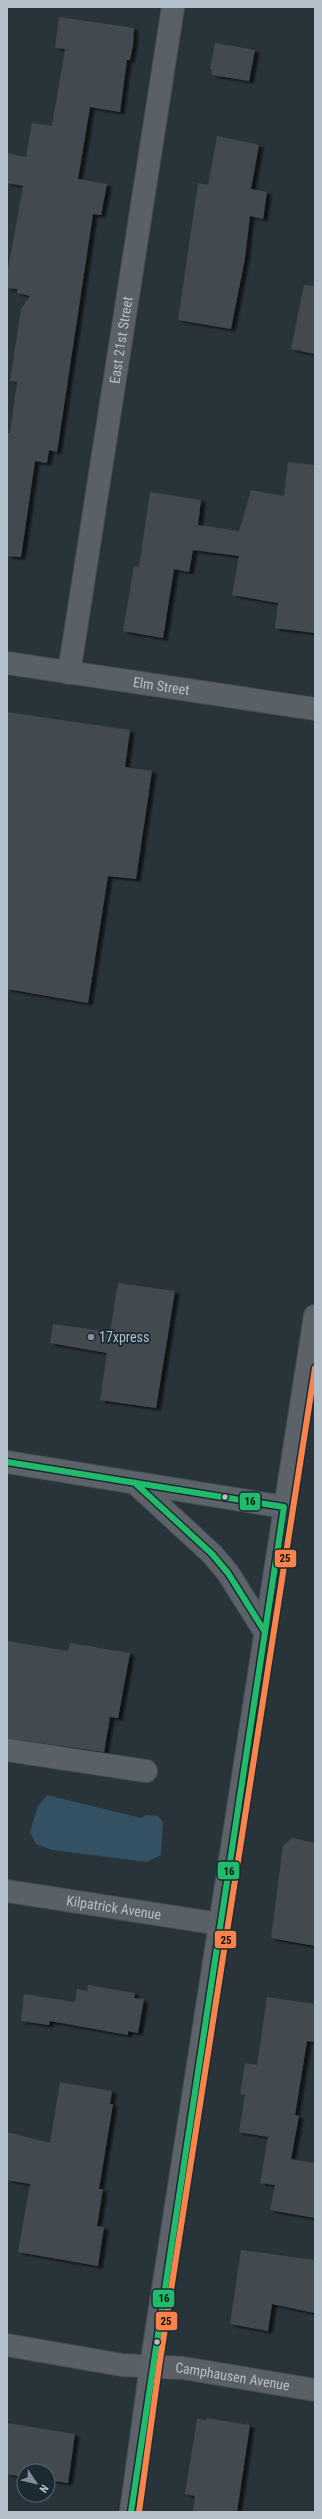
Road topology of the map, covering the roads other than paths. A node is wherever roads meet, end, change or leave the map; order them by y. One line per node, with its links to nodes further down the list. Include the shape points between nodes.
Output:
1 (173, 7): 3 (street, East 21st Street)
2 (7, 663): 3 (street, Elm Street)
3 (69, 673): 4 (street, Elm Street)
4 (315, 709)
5 (315, 1316): 6 (main road)
6 (315, 1319): 9 (main road)
7 (7, 1462): 8 (main road)
8 (135, 1483): 9 (main road); 10 (main road, via 212,1554 228,1573)
9 (284, 1507): 10 (main road)
10 (265, 1632): 14 (main road)
11 (7, 1750): 12 (street)
12 (146, 1771)
13 (7, 1891): 14 (street, Kilpatrick Avenue)
14 (220, 1924): 16 (main road)
15 (7, 2345): 16 (street, Camphausen Avenue, via 122,2365)
16 (151, 2366): 17 (street, Camphausen Avenue, via 183,2368); 18 (main road)
17 (315, 2390)
18 (131, 2512)

